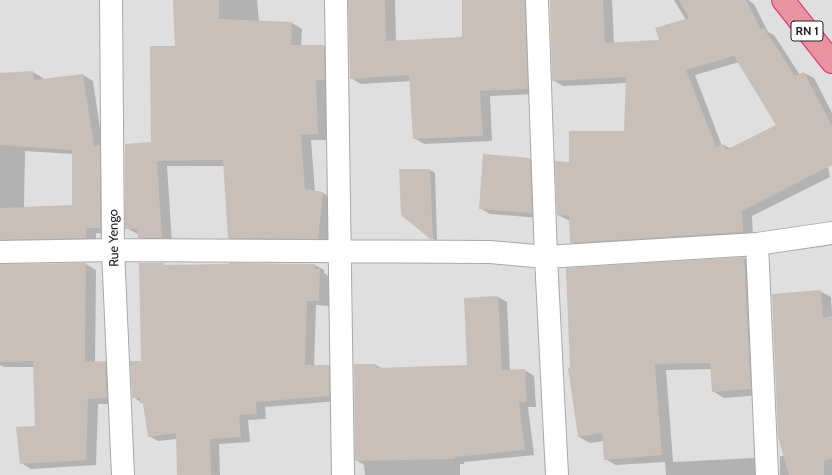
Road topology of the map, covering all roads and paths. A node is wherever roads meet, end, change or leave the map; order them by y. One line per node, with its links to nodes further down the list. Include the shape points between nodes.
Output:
1 (111, 0): 8 (street, Rue Yengo)
2 (336, 0): 10 (street)
3 (537, 0): 11 (street)
4 (783, 0): 5 (highway, RN 1)
5 (832, 62)
6 (832, 233): 7 (street)
7 (757, 244): 11 (street); 15 (street)
8 (113, 250): 9 (street); 10 (street); 12 (street, Rue Yengo)
9 (0, 252)
10 (340, 252): 11 (street, via 490,252); 13 (street)
11 (546, 257): 14 (street)
12 (123, 475)
13 (343, 475)
14 (557, 475)
15 (767, 475)

